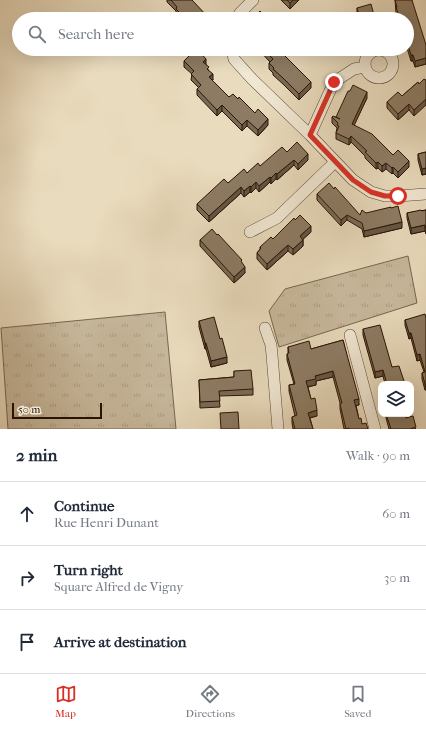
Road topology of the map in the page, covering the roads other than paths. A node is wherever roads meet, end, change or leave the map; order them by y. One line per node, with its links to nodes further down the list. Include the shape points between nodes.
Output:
1 (253, 0): 2 (street)
2 (241, 12)
3 (233, 56): 5 (street, via 252,79)
4 (365, 67): 5 (street, via 354,69 334,82)
5 (310, 135): 6 (street)
6 (335, 162): 7 (street, via 353,180 371,192 385,196); 8 (street, via 276,218)
7 (426, 194)
8 (250, 232)
9 (265, 328): 11 (street, via 271,345)
10 (350, 335): 12 (street)
11 (278, 429)
12 (375, 429)

